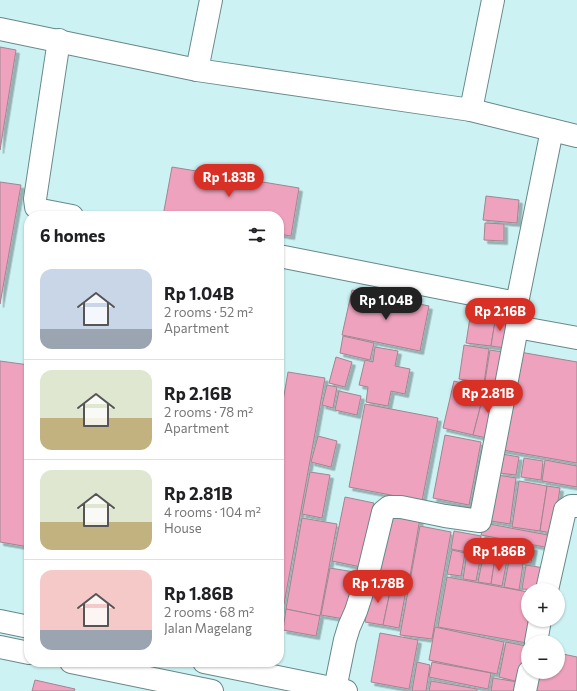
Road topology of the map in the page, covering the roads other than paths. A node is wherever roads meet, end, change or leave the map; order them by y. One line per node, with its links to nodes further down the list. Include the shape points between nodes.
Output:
1 (211, 0): 5 (street)
2 (493, 0): 6 (street)
3 (0, 29): 4 (street)
4 (59, 40): 5 (street); 9 (street, via 35,200 36,207)
5 (197, 70): 6 (street)
6 (471, 110): 7 (street)
7 (552, 130): 8 (street); 11 (street)
8 (577, 136)
9 (46, 211)
10 (284, 257): 11 (street)
11 (517, 303): 12 (street, via 520,312)
12 (517, 327): 13 (street); 23 (street, via 480,521 401,507 389,507 384,512 368,574 345,640)
13 (577, 338)
14 (577, 506): 15 (street, via 565,510)
15 (549, 583)
16 (0, 621): 17 (street)
17 (24, 626)
18 (0, 647): 19 (street)
19 (24, 652)
20 (95, 667): 24 (street)
21 (228, 667): 23 (street)
22 (528, 679): 25 (street)
23 (340, 690)
24 (212, 691)
25 (525, 691)

